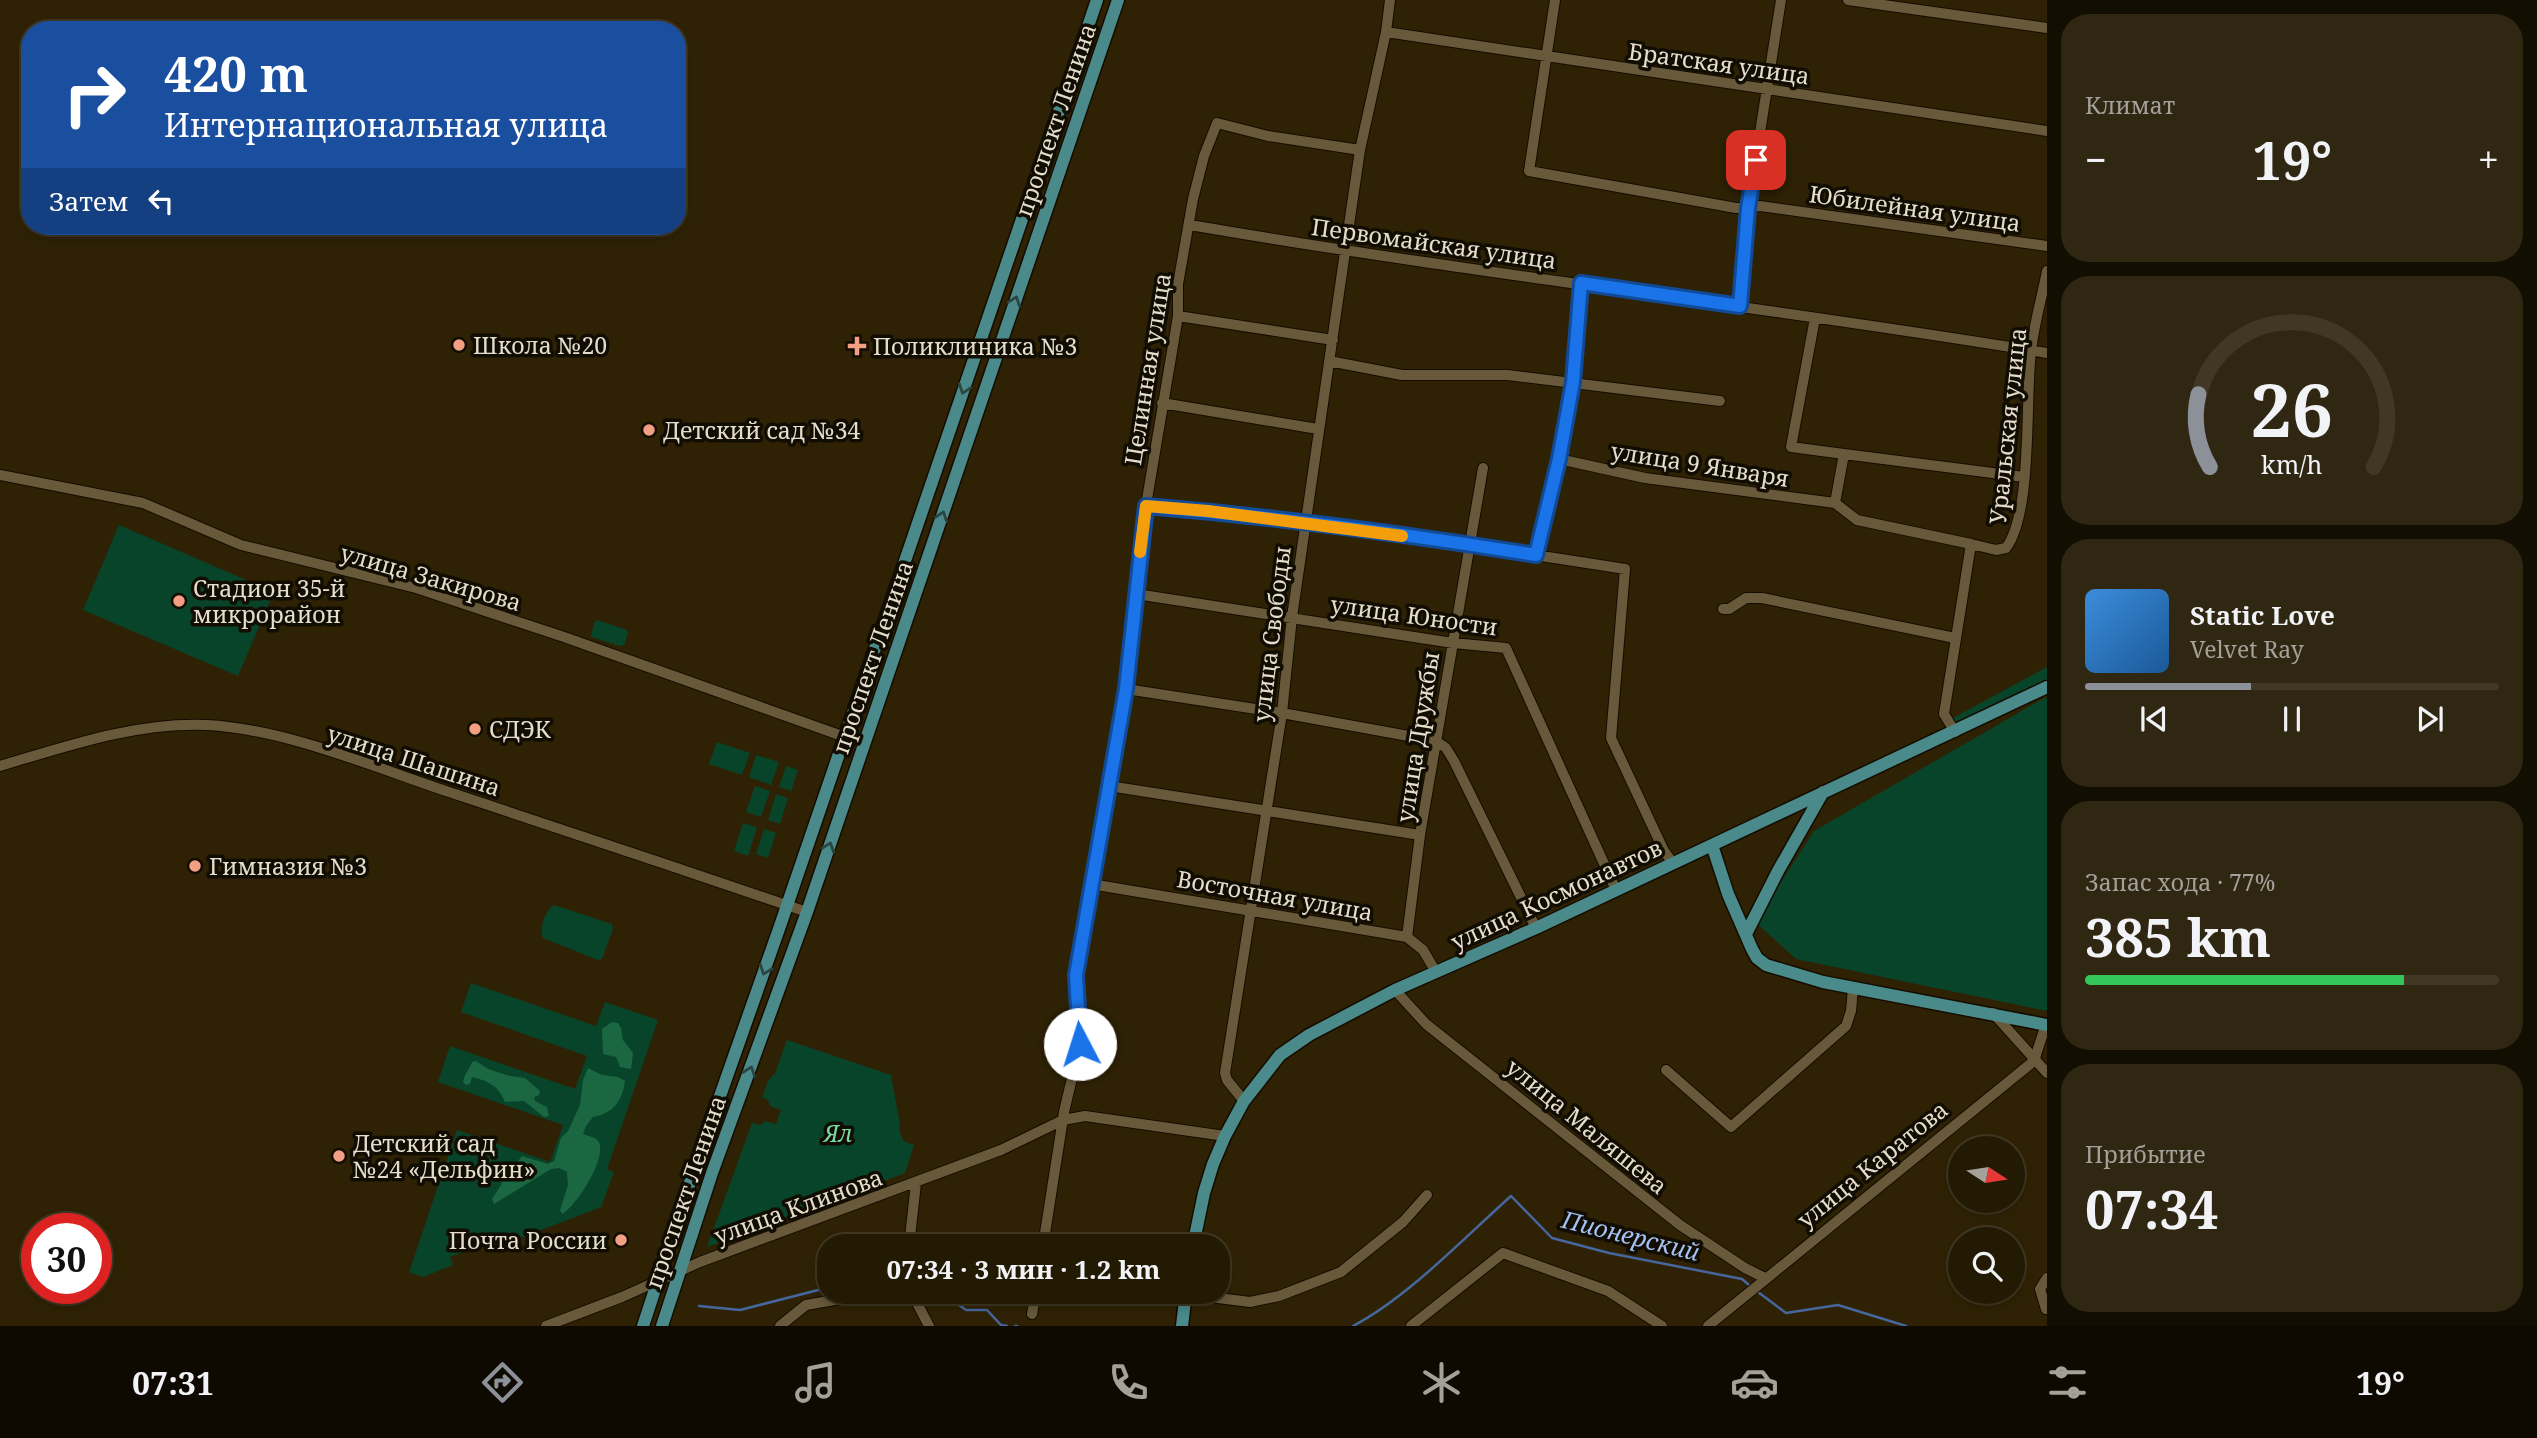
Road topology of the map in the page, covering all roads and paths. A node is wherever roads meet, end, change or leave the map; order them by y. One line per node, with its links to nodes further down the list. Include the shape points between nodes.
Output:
1 (1097, 0): 40 (main road, проспект Ленина, one-way to 40)
2 (1118, 0): 41 (main road, проспект Ленина, one-way to 2)
3 (1390, 0): 8 (street, улица Свободы)
4 (1555, 0): 9 (street)
5 (1781, 0): 10 (street)
6 (1848, 0): 7 (street)
7 (2047, 28)
8 (1386, 32): 9 (street, Братская улица); 12 (street, улица Свободы)
9 (1548, 57): 10 (street, Братская улица); 13 (street, Юбилейная улица, via 1529,171)
10 (1767, 89): 11 (street, Братская улица); 13 (street)
11 (2047, 131)
12 (1360, 150): 14 (street, Целинная улица, via 1217,123 1203,156); 16 (street, улица Свободы)
13 (1748, 208): 15 (street, Юбилейная улица); 19 (street)
14 (1190, 225): 16 (street, Первомайская улица); 20 (street, Целинная улица, via 1178,284)
15 (2047, 246)
16 (1345, 252): 18 (street, Первомайская улица); 22 (street, улица Свободы)
17 (2047, 271): 23 (street, Уральская улица)
18 (1581, 283): 19 (street, Первомайская улица); 26 (street)
19 (1740, 306): 21 (street, Первомайская улица)
20 (1178, 316): 22 (street); 28 (street, Целинная улица)
21 (1815, 318): 23 (street, Первомайская улица); 30 (street, улица 9 Января, via 1791,447)
22 (1333, 340): 25 (street, улица Свободы)
23 (2031, 350): 24 (street, Первомайская улица); 34 (street, Уральская улица)
24 (2047, 353)
25 (1329, 361): 26 (street, via 1402,375 1507,375); 29 (street, улица Свободы)
26 (1573, 382): 27 (street); 31 (street)
27 (1720, 401)
28 (1162, 403): 29 (street); 36 (street, Целинная улица)
29 (1318, 429): 37 (street, улица Свободы)
30 (1844, 454): 34 (street); 35 (street)
31 (1559, 459): 35 (street, улица 9 Января, via 1645,478); 42 (street)
32 (1483, 468): 38 (street, улица Дружбы)
33 (0, 475): 52 (street, улица Закирова, via 142,503 241,545 416,588)
34 (2024, 477): 39 (street, Уральская улица, via 2015,536 2006,548)
35 (1835, 503): 39 (street, улица 9 Января, via 1857,520)
36 (1146, 506): 37 (street); 43 (street, Целинная улица)
37 (1305, 524): 38 (street); 45 (street, улица Свободы)
38 (1469, 544): 42 (street); 47 (street, улица Дружбы)
39 (1971, 544): 46 (street)
40 (910, 547): 41 (main road); 52 (main road, проспект Ленина)
41 (929, 553): 65 (main road, проспект Ленина, one-way to 41)
42 (1536, 555): 60 (street, via 1625,569 1611,738)
43 (1136, 594): 45 (street, улица Юности); 49 (street, Целинная улица)
44 (1723, 609): 46 (street, via 1746,598 1762,598)
45 (1292, 617): 47 (street, улица Юности); 50 (street, улица Свободы)
46 (1955, 638): 51 (street, via 1944,714)
47 (1452, 643): 53 (street, улица Дружбы); 62 (street, улица Юности, via 1506,648)
48 (2047, 687): 51 (main road, улица Космонавтов)
49 (1126, 689): 50 (street); 55 (street, Целинная улица)
50 (1282, 713): 53 (street); 57 (street, улица Свободы)
51 (1955, 732): 56 (main road, улица Космонавтов)
52 (845, 737): 63 (main road, проспект Ленина)
53 (1436, 741): 58 (street, улица Дружбы); 66 (street, via 1454,761)
54 (0, 766): 63 (street, улица Шашина, via 147,729 207,725 247,730 379,768)
55 (1109, 786): 57 (street); 61 (street, Целинная улица)
56 (1823, 792): 59 (main road, улица Космонавтов); 67 (main road)
57 (1266, 811): 58 (street); 64 (street, улица Свободы)
58 (1420, 835): 68 (street, улица Дружбы)
59 (1712, 845): 60 (main road, улица Космонавтов); 67 (main road)
60 (1673, 863): 62 (main road, улица Космонавтов)
61 (1091, 884): 64 (street, Восточная улица); 78 (street, Целинная улица, via 1076,975 1080,1044)
62 (1616, 890): 66 (main road, улица Космонавтов)
63 (788, 905): 65 (street, улица Шашина); 88 (main road, проспект Ленина, one-way to 88)
64 (1252, 910): 68 (street, Восточная улица); 77 (street, улица Свободы, via 1225,1073)
65 (807, 912): 85 (main road, проспект Ленина, one-way to 65)
66 (1536, 928): 69 (main road, улица Космонавтов)
67 (1745, 934): 70 (main road, via 1757,958 1766,965)
68 (1407, 937): 69 (street, via 1423,950)
69 (1436, 972): 71 (main road, улица Космонавтов)
70 (1853, 988): 72 (main road); 75 (street, via 1846,1026 1731,1127)
71 (1395, 990): 77 (main road, улица Космонавтов, via 1280,1055); 86 (street, улица Маляшева, via 1426,1024 1680,1226)
72 (1992, 1013): 73 (main road); 74 (street)
73 (2047, 1025): 74 (street)
74 (2034, 1061): 76 (street); 86 (street, улица Каратова)
75 (1666, 1070)
76 (2047, 1073)
77 (1244, 1101): 79 (main road, улица Космонавтов)
78 (1063, 1120): 79 (street, via 1085,1116); 80 (street, улица Клинова); 83 (street, Целинная улица)
79 (1225, 1136): 84 (main road, улица Космонавтов, via 1204,1193)
80 (916, 1183): 82 (street); 85 (street, улица Клинова)
81 (1427, 1195): 89 (street, via 1403,1222 1342,1272 1279,1296 1251,1301)
82 (910, 1234)
83 (1045, 1234)
84 (1195, 1234)
85 (679, 1270): 88 (street, улица Клинова); 98 (main road, проспект Ленина)
86 (1765, 1278): 104 (street, улица Каратова)
87 (2047, 1278): 94 (street, via 2040,1289)
88 (657, 1280): 96 (street, улица Клинова); 97 (main road, проспект Ленина)
89 (1230, 1298)
90 (817, 1303): 99 (street, via 806,1305)
91 (918, 1304): 100 (street)
92 (1034, 1304): 95 (street)
93 (1185, 1304): 101 (main road)
94 (2046, 1309)
95 (1032, 1314)
96 (546, 1326)
97 (643, 1326)
98 (662, 1326)
99 (780, 1326)
100 (929, 1326)
101 (1182, 1326)
102 (1411, 1326): 103 (street, via 1503,1253 1608,1291)
103 (1662, 1326)
104 (1708, 1326)

